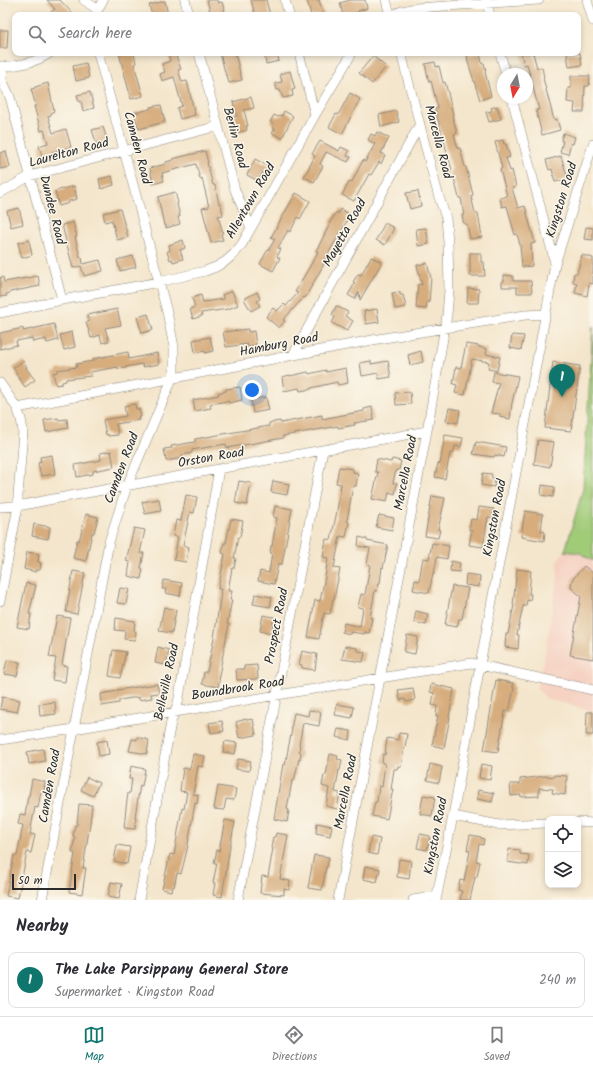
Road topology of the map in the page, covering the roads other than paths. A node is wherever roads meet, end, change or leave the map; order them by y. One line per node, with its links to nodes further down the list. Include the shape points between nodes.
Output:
1 (84, 0): 9 (street)
2 (103, 0): 10 (street)
3 (185, 0): 11 (street)
4 (285, 0): 12 (street)
5 (386, 0): 13 (street)
6 (539, 0): 8 (street)
7 (588, 0): 16 (street)
8 (486, 1): 14 (street); 15 (street)
9 (96, 12)
10 (97, 12)
11 (188, 12)
12 (288, 12)
13 (390, 12)
14 (399, 12)
15 (489, 12)
16 (593, 21)
17 (46, 56): 24 (street, via 28,63)
18 (99, 56): 32 (street, Camden Road)
19 (200, 56): 30 (street, Berlin Road)
20 (300, 56): 28 (street)
21 (350, 56): 28 (street, Allentown Road)
22 (402, 56): 29 (street, Marcella Road)
23 (501, 56): 25 (street)
24 (1, 66): 26 (street)
25 (504, 68)
26 (1, 81): 33 (street, Dundee Road, via 10,97)
27 (514, 104): 36 (street)
28 (315, 114): 35 (street, Allentown Road)
29 (420, 124): 41 (street, Marcella Road, via 446,218 449,290); 42 (street, Mayetta Road)
30 (218, 126): 32 (street, Laurelton Road); 35 (street, Berlin Road, via 235,190)
31 (593, 144): 36 (street, Kingston Road)
32 (124, 151): 33 (street, Laurelton Road); 37 (street, Camden Road)
33 (30, 176): 34 (street, Laurelton Road); 38 (street, Dundee Road)
34 (0, 194)
35 (251, 228): 37 (street, Allentown Road, via 235,253 216,267)
36 (555, 264): 40 (street, Kingston Road)
37 (158, 282): 38 (street, Allentown Road); 43 (street, Camden Road, via 174,347)
38 (62, 300): 39 (street, Allentown Road)
39 (0, 313)
40 (546, 314): 41 (street, Hamburg Road, via 524,315); 53 (street, Kingston Road)
41 (445, 328): 42 (street, Hamburg Road); 46 (street, Marcella Road)
42 (293, 355): 43 (street, Hamburg Road)
43 (172, 378): 45 (street, Hamburg Road); 49 (street, Camden Road)
44 (0, 383): 45 (street)
45 (17, 408): 50 (street, via 24,436)
46 (427, 432): 47 (street, Orston Road); 54 (street, Marcella Road)
47 (323, 450): 48 (street, Orston Road); 56 (street, Prospect Road)
48 (219, 470): 49 (street, Orston Road); 57 (street, Belleville Road)
49 (127, 486): 50 (street, Orston Road); 58 (street, Camden Road, via 109,542)
50 (18, 506): 51 (street, Orston Road); 52 (street)
51 (0, 507)
52 (0, 601)
53 (480, 665): 54 (street, Boundbrook Road, via 471,663); 55 (street, Boundbrook Road); 60 (street, Kingston Road)
54 (381, 678): 56 (street, Boundbrook Road); 68 (street, Marcella Road)
55 (593, 690)
56 (277, 695): 57 (street, Boundbrook Road); 67 (street, Prospect Road)
57 (175, 712): 58 (street, Boundbrook Road); 66 (street, Belleville Road, via 171,722)
58 (74, 729): 59 (street, Boundbrook Road); 65 (street, Camden Road)
59 (0, 740)
60 (453, 816): 62 (street, via 499,825); 64 (street, Kingston Road)
61 (581, 822): 63 (street)
62 (545, 823)
63 (593, 823)
64 (437, 898): 69 (street)
65 (42, 900)
66 (139, 900)
67 (238, 900)
68 (338, 900)
69 (413, 900)

